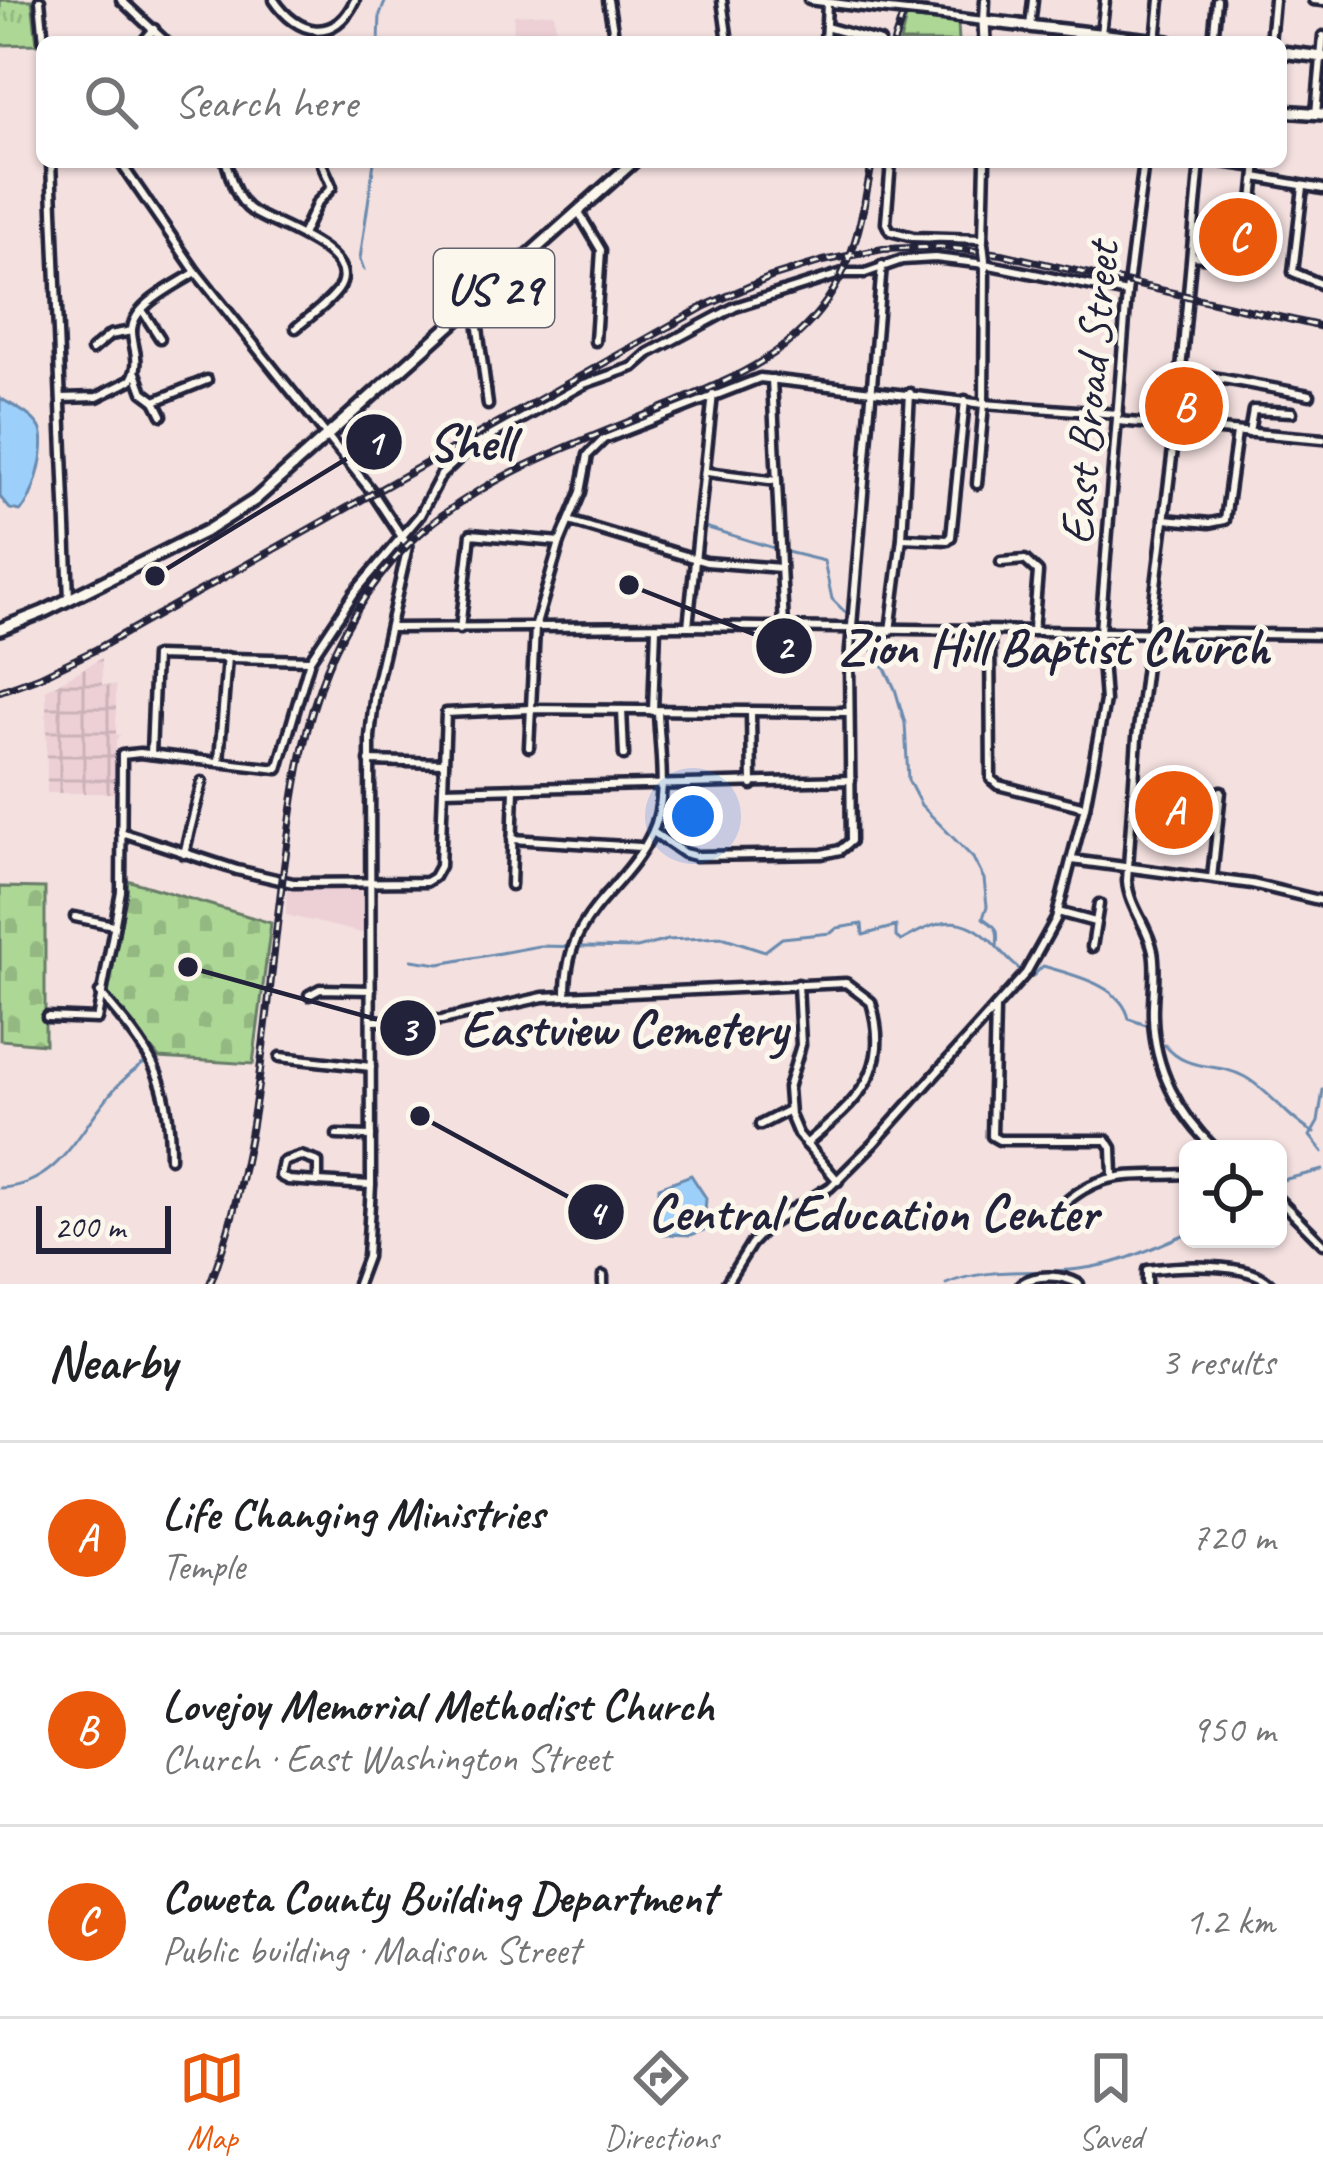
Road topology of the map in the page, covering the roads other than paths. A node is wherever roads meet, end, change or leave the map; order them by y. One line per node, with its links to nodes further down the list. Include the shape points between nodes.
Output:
1 (40, 0): 21 (street)
2 (121, 0): 20 (street)
3 (274, 0): 4 (street, via 296,24 319,30 334,28)
4 (356, 0)
5 (608, 0): 24 (street)
6 (722, 0): 25 (street)
7 (808, 0): 15 (street)
8 (985, 0): 17 (street)
9 (1033, 0): 18 (street)
10 (1105, 0): 30 (street)
11 (1160, 0): 31 (street)
12 (1217, 0): 32 (street)
13 (1274, 0): 33 (street)
14 (1312, 0): 16 (street)
15 (828, 1): 17 (street, bridge); 19 (street)
16 (1323, 1)
17 (985, 21): 18 (main road); 28 (main road)
18 (1030, 26): 29 (main road)
19 (826, 27): 26 (street); 27 (street)
20 (154, 28): 22 (street); 23 (street)
21 (43, 36)
22 (148, 36)
23 (161, 36)
24 (614, 36)
25 (727, 36)
26 (825, 36)
27 (858, 36)
28 (985, 36)
29 (1089, 36)
30 (1101, 36)
31 (1156, 36)
32 (1214, 36)
33 (1271, 36)
34 (1323, 36): 36 (street)
35 (1287, 53): 36 (main road)
36 (1322, 57): 38 (street)
37 (1287, 111): 38 (main road)
38 (1319, 114)
39 (51, 168): 78 (street)
40 (124, 168): 58 (street)
41 (228, 168): 53 (street, via 249,209)
42 (324, 168): 53 (street, via 332,187)
43 (626, 168): 52 (main road, US 29)
44 (891, 168): 54 (street, via 889,228)
45 (985, 168): 54 (street)
46 (1143, 168): 60 (street, East Broad Street)
47 (1199, 168): 55 (street)
48 (1257, 168): 49 (street)
49 (1256, 177): 50 (street); 55 (street, via 1247,261)
50 (1303, 187): 51 (street); 59 (street, via 1293,272)
51 (1323, 189)
52 (578, 211): 61 (main road, US 29); 66 (street, via 601,250)
53 (302, 235): 63 (street, via 335,259 342,281)
54 (983, 241): 56 (street, bridge)
55 (1192, 256): 69 (street)
56 (985, 262): 57 (street); 60 (street); 81 (street)
57 (882, 265): 71 (street, via 734,307 633,367); 74 (street)
58 (196, 272): 62 (street); 89 (street)
59 (1323, 285)
60 (1127, 293): 85 (street, East Broad Street)
61 (475, 305): 82 (street); 89 (main road, US 29)
62 (142, 310): 64 (street); 65 (street)
63 (296, 328)
64 (132, 331): 67 (street, via 110,334); 70 (street)
65 (160, 338)
66 (596, 341)
67 (92, 350)
68 (597, 367): 71 (street)
69 (1181, 371): 77 (street); 86 (street)
70 (136, 373): 78 (street, via 97,397); 80 (street)
71 (600, 377): 96 (street, via 457,458)
72 (772, 378): 74 (street); 76 (street); 92 (street)
73 (207, 380): 80 (street)
74 (875, 389): 75 (street); 110 (street)
75 (910, 393): 79 (street); 97 (street)
76 (713, 394): 91 (street); 95 (street, via 597,443)
77 (1310, 395)
78 (61, 398): 102 (street)
79 (965, 400): 81 (street); 97 (street, via 951,537)
80 (155, 401): 84 (street)
81 (983, 404): 85 (street); 93 (street)
82 (488, 405)
83 (1292, 412): 88 (street, via 1252,410)
84 (162, 415)
85 (1118, 418): 86 (street); 114 (street, East Broad Street)
86 (1176, 425): 87 (street); 94 (street)
87 (1237, 433): 88 (street); 94 (street, via 1225,520)
88 (1249, 433): 90 (street)
89 (327, 436): 96 (street); 102 (main road, US 29, via 236,514)
90 (1323, 439)
91 (706, 472): 92 (street); 99 (street)
92 (777, 481): 101 (street)
93 (977, 484)
94 (1164, 519): 115 (street)
95 (569, 521): 98 (street); 99 (street)
96 (404, 537): 107 (street, via 407,562); 118 (street)
97 (902, 538): 111 (street)
98 (560, 542): 108 (street); 109 (street, via 471,534)
99 (696, 559): 101 (street); 103 (street)
100 (1000, 562): 113 (street, via 1025,560 1038,572)
101 (781, 568): 105 (street)
102 (68, 599): 106 (main road, US 29)
103 (688, 626): 104 (street); 105 (street)
104 (656, 627): 108 (street); 121 (street)
105 (784, 627): 110 (street)
106 (0, 628)
107 (390, 628): 109 (street); 128 (street)
108 (535, 628): 109 (street); 119 (street)
109 (460, 629)
110 (852, 629): 111 (street); 123 (street)
111 (890, 631): 112 (street)
112 (990, 631): 113 (street); 137 (street, via 992,779)
113 (1033, 631): 114 (street)
114 (1100, 632): 115 (street); 137 (street, East Broad Street, via 1105,701)
115 (1150, 632): 116 (street); 144 (street)
116 (1323, 635)
117 (227, 656): 118 (street); 125 (street, via 155,656); 127 (street)
118 (310, 660): 127 (street, via 281,765 275,771)
119 (530, 710): 120 (street); 124 (street); 129 (street, via 446,713)
120 (622, 710): 121 (street); 126 (street)
121 (655, 711): 122 (street); 133 (street)
122 (751, 712): 123 (street); 132 (street)
123 (848, 712): 130 (street)
124 (530, 747)
125 (151, 754): 127 (street); 138 (street, via 122,755)
126 (623, 755)
127 (219, 761)
128 (369, 761): 129 (street); 147 (street)
129 (443, 763): 135 (street)
130 (851, 780): 132 (street); 139 (street, via 853,827 849,843 833,852 696,856)
131 (202, 782): 142 (street)
132 (752, 784): 133 (street)
133 (660, 785): 134 (street); 139 (street)
134 (514, 788): 135 (street); 140 (street)
135 (442, 790): 145 (street)
136 (1221, 790): 146 (street)
137 (1085, 807): 143 (street, East Broad Street)
138 (121, 832): 142 (street); 155 (street)
139 (652, 832): 141 (street)
140 (512, 838): 141 (street); 149 (street)
141 (642, 847): 161 (street, via 588,917 568,956)
142 (184, 854): 147 (street, via 293,883)
143 (1072, 860): 144 (street); 152 (street, East Broad Street)
144 (1127, 869): 146 (street); 171 (street, via 1129,896 1154,955 1159,1060 1177,1103)
145 (434, 878): 147 (street); 148 (street)
146 (1212, 878): 150 (street)
147 (370, 884): 158 (street)
148 (441, 885)
149 (511, 885)
150 (1323, 901)
151 (1099, 904): 154 (street)
152 (1058, 912): 154 (street); 162 (street, East Broad Street, via 1027,972)
153 (76, 917): 155 (street)
154 (1096, 922): 156 (street)
155 (113, 925): 159 (street)
156 (1092, 947)
157 (798, 984): 161 (street); 167 (street, via 801,1045); 172 (street, via 859,990 871,1002 879,1053 866,1085)
158 (371, 990): 160 (street); 164 (street)
159 (100, 993): 163 (street, via 97,1019); 173 (street, via 154,1061)
160 (309, 995)
161 (566, 995): 164 (street, via 442,1020)
162 (995, 1005): 175 (street, via 992,1136 1107,1140); 176 (street, East Broad Street)
163 (46, 1017)
164 (371, 1021): 166 (street)
165 (280, 1057): 166 (street)
166 (371, 1066): 170 (street)
167 (789, 1110): 168 (street); 172 (street)
168 (760, 1125)
169 (338, 1135): 170 (street)
170 (371, 1136): 178 (street)
171 (1208, 1140)
172 (806, 1144): 176 (street)
173 (170, 1157)
174 (1179, 1174): 175 (street)
175 (1113, 1175): 180 (street, via 1079,1190)
176 (838, 1180): 183 (street, East Broad Street, via 770,1223)
177 (318, 1182): 177 (street, via 311,1158 288,1159 279,1170 288,1180); 178 (street)
178 (371, 1185): 182 (street, via 367,1257)
179 (1287, 1208): 181 (street)
180 (1052, 1215)
181 (1323, 1244)
182 (356, 1284)
183 (726, 1284)
184 (1022, 1284): 185 (street, via 1034,1277)
185 (1079, 1284)
186 (1148, 1284): 187 (street, via 1147,1270 1164,1268 1244,1269)
187 (1270, 1284)

